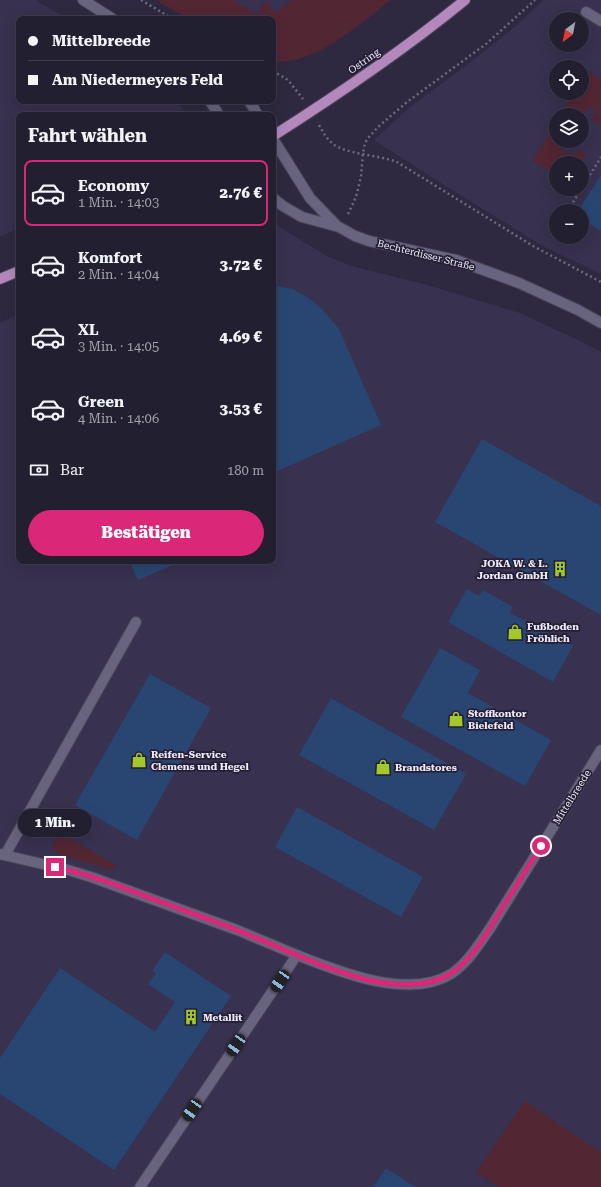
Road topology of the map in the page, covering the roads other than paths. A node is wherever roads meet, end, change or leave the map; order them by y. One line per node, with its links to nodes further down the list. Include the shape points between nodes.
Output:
1 (83, 0): 4 (street)
2 (465, 0): 6 (main road, Ostring, via 387,59)
3 (589, 14): 5 (street)
4 (108, 16)
5 (601, 21)
6 (276, 134)
7 (276, 144): 9 (street, Bechterdisser Straße, via 310,198)
8 (276, 200): 9 (street, Bechterdisser Straße, via 302,217)
9 (339, 227): 12 (street, Bechterdisser Straße, via 369,241 456,260 489,271 547,295)
10 (16, 272): 11 (main road)
11 (0, 279)
12 (601, 323)
13 (136, 622): 15 (street)
14 (601, 750): 16 (street, Mittelbreede, via 486,934 463,964 451,973 425,983 387,983 328,968)
15 (3, 854): 16 (street, Mittelbreede, via 68,870 117,886)
16 (297, 955): 17 (street)
17 (140, 1187)

